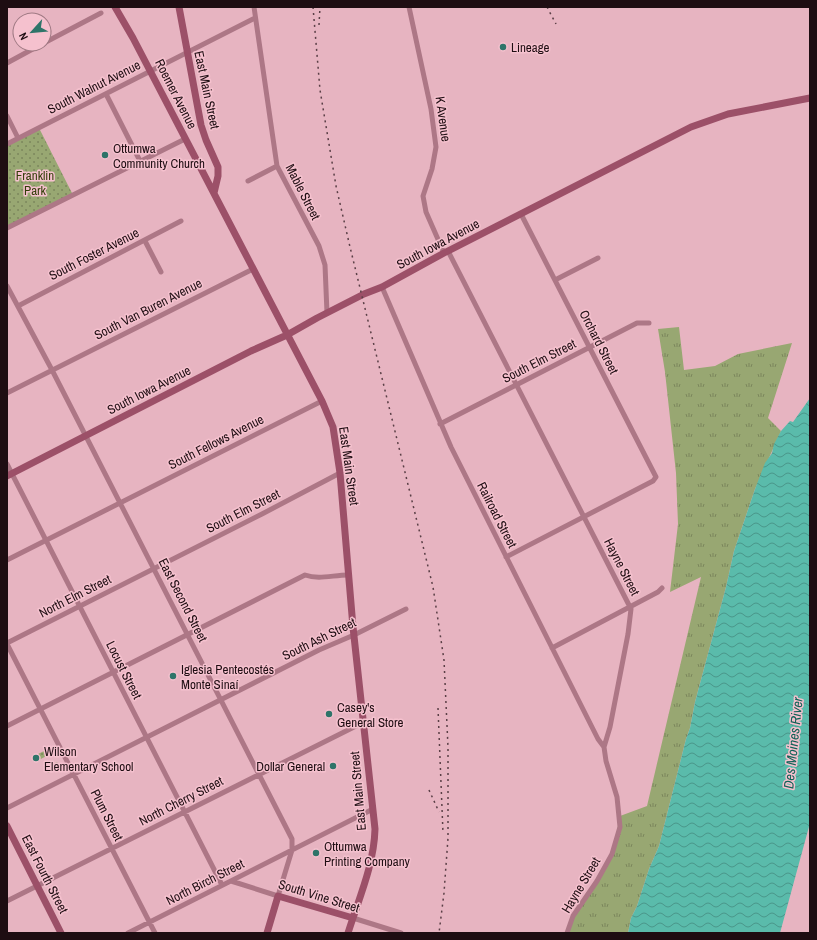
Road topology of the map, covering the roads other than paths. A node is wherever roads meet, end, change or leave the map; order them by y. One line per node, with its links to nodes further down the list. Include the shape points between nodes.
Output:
1 (115, 7): 11 (main road, Roemer Avenue)
2 (179, 7): 9 (main road, East Main Street)
3 (254, 7): 6 (street, Mable Street)
4 (409, 7): 26 (street, K Avenue, via 431,109 436,147 423,196 426,212)
5 (101, 13): 7 (street)
6 (255, 18): 9 (street, South Walnut Avenue); 19 (street, Mable Street)
7 (52, 39)
8 (28, 52): 10 (street)
9 (187, 53): 11 (street, South Walnut Avenue); 21 (main road, East Main Street, via 200,125 218,167)
10 (7, 63)
11 (150, 71): 12 (street, South Walnut Avenue); 16 (main road, Roemer Avenue)
12 (106, 94): 15 (street, South Walnut Avenue); 18 (street)
13 (810, 98): 22 (main road, South Iowa Avenue, via 728,114 691,127)
14 (7, 116): 15 (street)
15 (18, 138): 17 (street, South Walnut Avenue)
16 (185, 139): 18 (street); 21 (main road, Roemer Avenue)
17 (7, 144)
18 (140, 161): 24 (street)
19 (277, 166): 20 (street); 34 (street, Mable Street, via 319,246 325,265)
20 (248, 181)
21 (214, 194): 28 (main road, East Main Street)
22 (522, 214): 26 (main road, South Iowa Avenue); 30 (street, Orchard Street)
23 (181, 222): 25 (street, South Foster Avenue)
24 (7, 228)
25 (145, 241): 29 (street); 33 (street, South Foster Avenue)
26 (446, 252): 32 (main road, South Iowa Avenue); 39 (street, Hayne Street)
27 (598, 258): 30 (street)
28 (253, 269): 36 (main road, East Main Street); 38 (street, South Van Buren Avenue)
29 (161, 272)
30 (555, 280): 37 (street, Orchard Street)
31 (7, 286): 33 (street, East Second Street)
32 (382, 287): 34 (main road, South Iowa Avenue); 42 (street, Railroad Street)
33 (18, 306): 38 (street, East Second Street)
34 (327, 313): 36 (main road, South Iowa Avenue)
35 (649, 323): 37 (street, South Elm Street, via 637,323)
36 (287, 335): 41 (main road, East Main Street); 43 (main road, South Iowa Avenue)
37 (590, 347): 39 (street, South Elm Street); 48 (street, Orchard Street, via 656,477 653,481)
38 (52, 370): 40 (street, South Van Buren Avenue); 43 (street, East Second Street)
39 (516, 385): 42 (street, South Elm Street); 48 (street, Hayne Street)
40 (7, 393)
41 (322, 401): 45 (main road, East Main Street, via 334,427); 47 (street, South Fellows Avenue)
42 (440, 424): 50 (street, Railroad Street)
43 (86, 436): 46 (main road, South Iowa Avenue); 47 (street, East Second Street)
44 (7, 464): 46 (street, Locust Street)
45 (340, 473): 52 (street, South Elm Street); 53 (main road, East Main Street)
46 (9, 475): 49 (street, Locust Street)
47 (120, 503): 49 (street, South Fellows Avenue); 52 (street, East Second Street)
48 (584, 517): 50 (street); 56 (street, Hayne Street)
49 (46, 540): 51 (street, South Fellows Avenue); 55 (street, Locust Street)
50 (506, 557): 61 (street, Railroad Street)
51 (7, 560)
52 (154, 568): 55 (street, North Elm Street); 58 (street, East Second Street)
53 (348, 574): 58 (street, via 320,578 305,575); 59 (main road, East Main Street)
54 (662, 588): 56 (street)
55 (79, 606): 60 (street, North Elm Street); 62 (street, Locust Street)
56 (630, 607): 61 (street); 68 (street, Hayne Street, via 628,634)
57 (406, 609): 59 (street, South Ash Street)
58 (187, 635): 62 (street); 63 (street, East Second Street)
59 (354, 635): 63 (street, South Ash Street); 65 (main road, East Main Street)
60 (7, 643): 64 (street, Plum Street)
61 (552, 648): 68 (street, Railroad Street)
62 (113, 672): 64 (street); 67 (street, Locust Street)
63 (221, 700): 67 (street, South Ash Street); 69 (street, East Second Street)
64 (40, 709): 66 (street); 70 (street, Plum Street)
65 (364, 722): 69 (street, North Cherry Street); 72 (main road, East Main Street)
66 (7, 726)
67 (147, 738): 70 (street, South Ash Street); 73 (street, Locust Street)
68 (604, 747): 90 (street, Hayne Street, via 617,797 620,827 612,854 573,916)
69 (258, 774): 73 (street, North Cherry Street); 76 (street, East Second Street, via 292,839)
70 (74, 775): 71 (street, South Ash Street); 75 (street, Plum Street)
71 (7, 808)
72 (373, 809): 76 (street, North Birch Street); 82 (main road, East Main Street, via 374,851)
73 (184, 811): 75 (street, North Cherry Street); 78 (street, Locust Street)
74 (7, 826): 79 (main road, East Fourth Street)
75 (111, 848): 79 (street, North Cherry Street); 83 (street, Plum Street)
76 (292, 850): 77 (street, North Birch Street); 80 (street, East Second Street)
77 (231, 881): 78 (street, North Birch Street); 80 (street, South Vine Street)
78 (222, 885): 83 (street, North Birch Street)
79 (37, 886): 81 (street, North Cherry Street); 84 (main road, East Fourth Street)
80 (278, 896): 82 (main road, South Vine Street); 87 (main road, East Second Street)
81 (7, 901)
82 (353, 918): 88 (main road, East Main Street); 89 (street, South Vine Street)
83 (149, 922): 85 (street, North Birch Street); 86 (street, Plum Street)
84 (61, 933)
85 (128, 933)
86 (155, 933)
87 (267, 933)
88 (348, 933)
89 (401, 933)
90 (567, 933)

